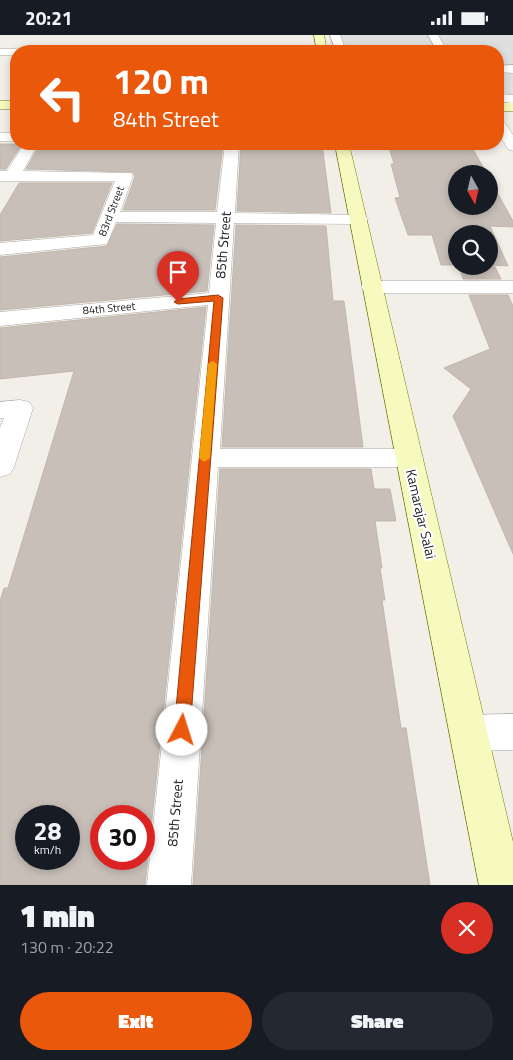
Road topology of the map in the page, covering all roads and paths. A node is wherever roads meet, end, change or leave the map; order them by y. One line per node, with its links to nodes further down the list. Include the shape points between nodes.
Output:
1 (504, 132): 2 (street)
2 (513, 146)
3 (26, 150): 6 (street)
4 (232, 150): 8 (street, 85th Street)
5 (343, 150): 9 (street, Kamarajar Salai)
6 (6, 176): 7 (street, 83rd Street, via 125,176)
7 (110, 217): 8 (street); 10 (street, 83rd Street, via 100,240)
8 (226, 217): 9 (street); 13 (street, 85th Street)
9 (359, 219): 11 (street, Kamarajar Salai)
10 (0, 249)
11 (371, 287): 12 (street); 17 (street, Kamarajar Salai)
12 (513, 287)
13 (218, 298): 14 (street, 84th Street); 16 (street, 85th Street)
14 (0, 319)
15 (10, 409): 18 (street)
16 (204, 458): 17 (street); 21 (street, 85th Street)
17 (409, 458): 20 (street, Kamarajar Salai)
18 (0, 467)
19 (513, 732): 20 (street)
20 (469, 733): 22 (street, Kamarajar Salai)
21 (169, 885)
22 (501, 885)

